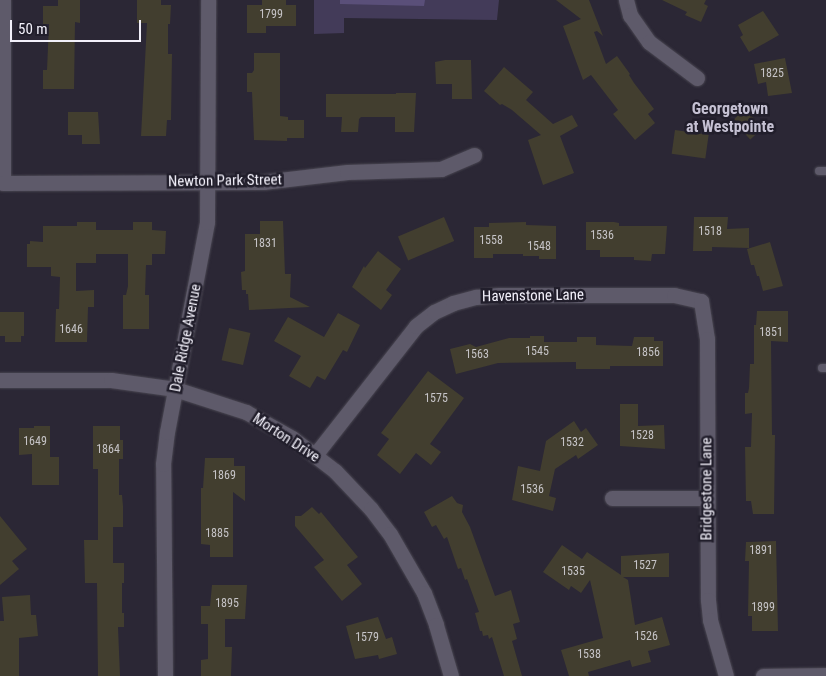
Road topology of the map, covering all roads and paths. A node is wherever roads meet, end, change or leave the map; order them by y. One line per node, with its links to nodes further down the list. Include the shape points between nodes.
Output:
1 (3, 0): 6 (street, Newton Park Street, via 3,183)
2 (208, 0): 6 (street, Dale Ridge Avenue)
3 (626, 0): 4 (street, via 630,15 649,42)
4 (697, 78)
5 (474, 155): 6 (street, Newton Park Street, via 431,170 364,170 263,182)
6 (208, 184): 9 (street, Dale Ridge Avenue, via 206,236)
7 (701, 301): 10 (street, Havenstone Lane, via 674,295 499,295 454,303 434,312 416,326); 12 (street, Bridgestone Lane, via 707,339)
8 (0, 380): 9 (street, Morton Drive, via 110,380)
9 (175, 389): 10 (street, Morton Drive, via 246,412); 14 (street, Dale Ridge Avenue, via 163,464)
10 (315, 455): 15 (street, Morton Drive, via 371,509 408,562 433,617)
11 (612, 498): 12 (street)
12 (707, 498): 16 (street, Bridgestone Lane, via 710,620)
13 (826, 675): 17 (street)
14 (165, 676)
15 (451, 676)
16 (726, 676)
17 (763, 676)

